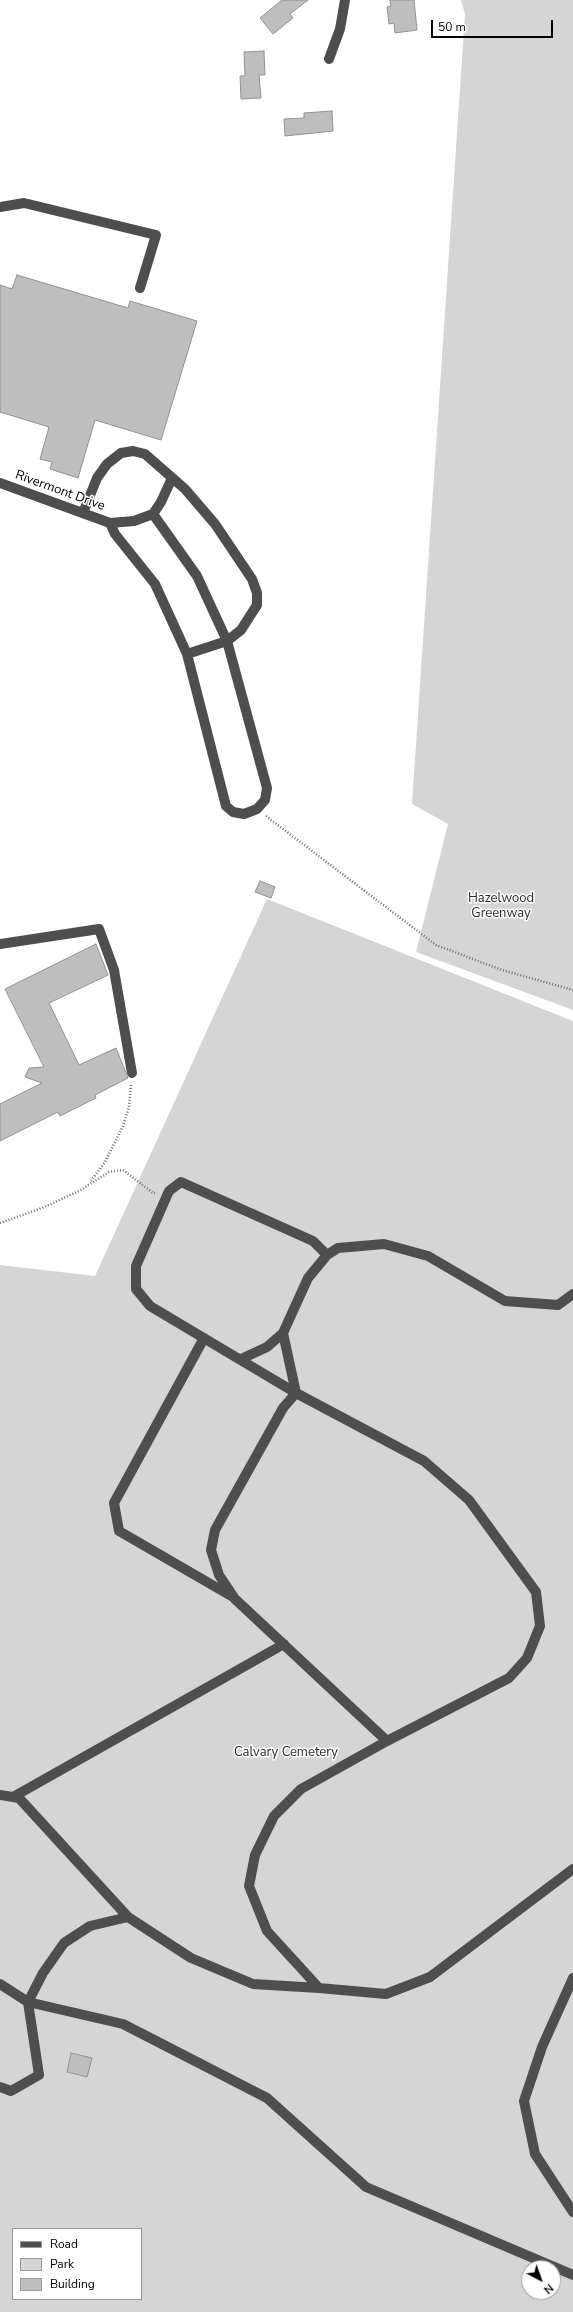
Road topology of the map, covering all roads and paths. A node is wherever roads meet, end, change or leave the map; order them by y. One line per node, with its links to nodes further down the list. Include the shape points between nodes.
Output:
1 (345, 0): 2 (street, via 340,29)
2 (329, 59)
3 (0, 207): 4 (street, via 24,203 156,235)
4 (140, 288)
5 (172, 478): 7 (street, via 145,454 134,451 122,453 107,464 97,478); 8 (street); 10 (street, via 216,524 252,579 257,593 256,605 241,630)
6 (0, 483): 7 (street, Rivermont Drive)
7 (83, 513): 9 (street, Rivermont Drive)
8 (153, 514): 9 (street, via 134,521); 10 (street, via 197,576)
9 (110, 523): 11 (street, via 115,534 155,584)
10 (227, 641): 11 (street); 12 (street, via 267,788 265,800)
11 (187, 654): 12 (street, via 226,806 233,812 244,814)
12 (257, 809): 14 (path, via 436,945 502,970)
13 (0, 944): 15 (street, via 99,929 114,970)
14 (573, 990)
15 (132, 1073): 16 (path, via 129,1107 123,1126 105,1162)
16 (90, 1183): 17 (path, via 109,1172 123,1170 153,1193); 18 (path, via 79,1191 42,1208)
17 (169, 1190): 19 (street, via 181,1182 313,1241); 22 (street, via 136,1266 136,1289 150,1306)
18 (0, 1223)
19 (327, 1255): 20 (street, via 338,1248 384,1244 428,1256 505,1301 558,1305); 21 (street, via 308,1278)
20 (573, 1294)
21 (283, 1333): 23 (street, via 267,1347); 24 (street)
22 (204, 1338): 23 (street); 25 (street, via 114,1503 119,1531)
23 (241, 1359): 24 (street)
24 (296, 1393): 25 (street, via 283,1408 215,1530 211,1550 219,1575); 27 (street, via 424,1461 469,1500 536,1592 540,1626 527,1658 509,1678)
25 (235, 1599): 26 (street)
26 (284, 1644): 27 (street); 29 (street)
27 (387, 1741): 34 (street, via 302,1790 274,1816 254,1855 249,1886 267,1931)
28 (0, 1795): 29 (street)
29 (13, 1797): 31 (street, via 19,1798)
30 (573, 1869): 34 (street, via 430,1977 386,1994)
31 (128, 1917): 34 (street, via 191,1958 253,1984); 35 (street, via 90,1926 64,1943 43,1973)
32 (573, 1978): 37 (street, via 542,2047 524,2101 535,2154)
33 (0, 1984): 35 (street)
34 (319, 1988)
35 (28, 2002): 36 (street, via 39,2075 11,2091); 38 (street, via 123,2024 267,2098 366,2186)
36 (0, 2087)
37 (573, 2212)
38 (573, 2275)

